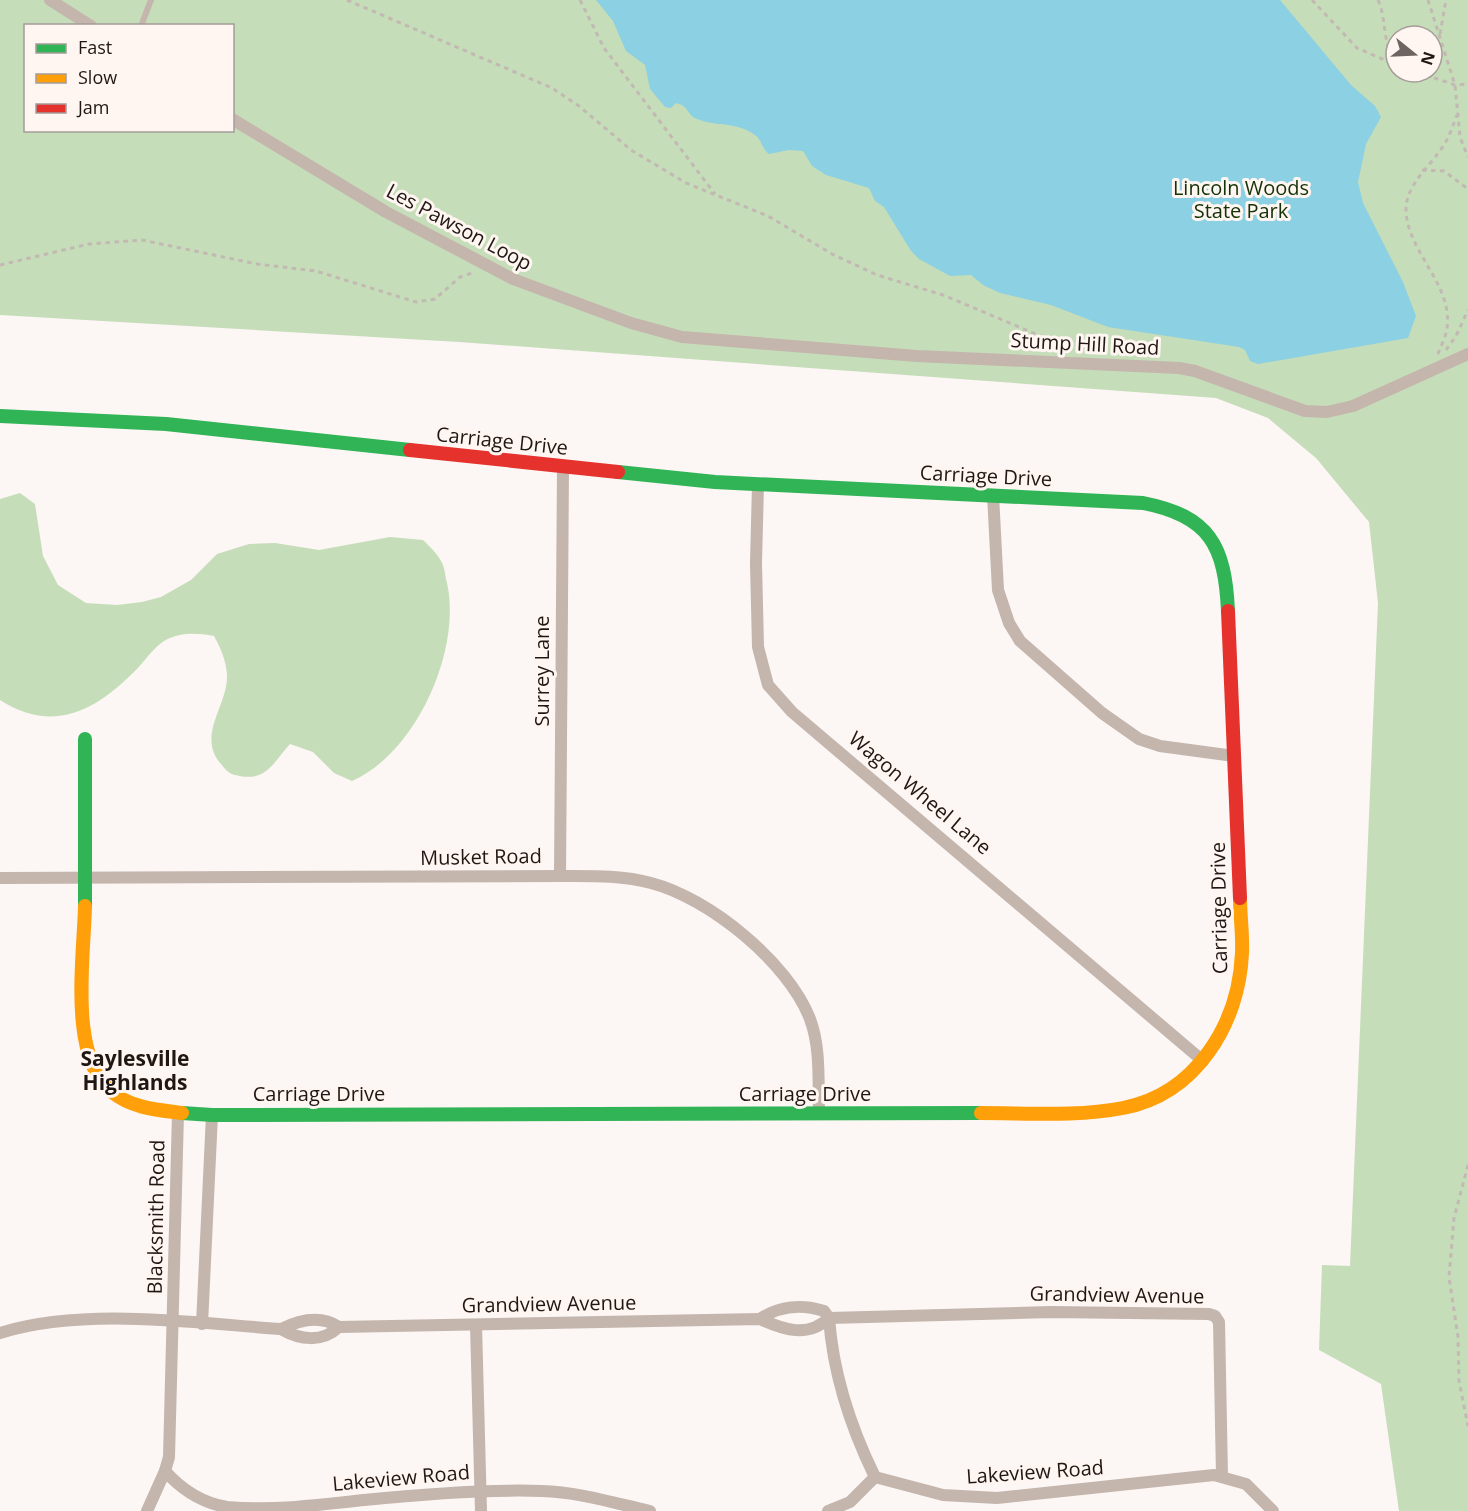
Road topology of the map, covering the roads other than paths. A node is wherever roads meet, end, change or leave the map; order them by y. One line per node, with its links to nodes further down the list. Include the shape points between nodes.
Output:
1 (50, 0): 3 (street)
2 (151, 0): 4 (lane)
3 (88, 24)
4 (142, 24)
5 (234, 120): 6 (street, Les Pawson Loop, via 386,212 487,266 577,304)
6 (682, 336): 7 (street, Stump Hill Road, via 917,356 1179,368 1315,412 1353,406)
7 (1468, 354)
8 (0, 416): 9 (street, Carriage Drive, via 166,424)
9 (563, 468): 10 (street, Carriage Drive); 14 (street, Surrey Lane)
10 (758, 484): 11 (street, Carriage Drive); 17 (street, Wagon Wheel Lane, via 756,629 768,684 792,712)
11 (993, 495): 13 (street, via 998,590 1020,641 1102,713 1139,739 1160,746); 13 (street, Carriage Drive, via 1166,507 1182,512 1210,533 1219,550 1227,586)
12 (85, 739): 16 (street, Carriage Drive)
13 (1234, 756): 17 (street, Carriage Drive, via 1242,953 1239,982 1226,1026)
14 (560, 876): 16 (street, Musket Road); 19 (street, Musket Road, via 600,876 650,883 692,898 778,969 798,995 814,1035)
15 (0, 878): 16 (street, Musket Road)
16 (86, 878): 18 (street, Carriage Drive, via 82,1032 90,1068 122,1100 151,1110)
17 (1203, 1061): 19 (street, Carriage Drive, via 1165,1095 1122,1109)
18 (178, 1113): 20 (street, Carriage Drive); 23 (street, Blacksmith Road)
19 (819, 1114): 20 (street, Carriage Drive)
20 (212, 1115): 24 (street)
21 (829, 1318): 22 (street, Grandview Avenue, via 816,1328 796,1330); 22 (street, Grandview Avenue, via 824,1311 801,1307 779,1309); 30 (street, Grandview Avenue, via 1074,1311 1215,1316 1220,1342); 31 (street, via 831,1345 845,1402)
22 (760, 1319): 25 (street, Grandview Avenue)
23 (173, 1323): 24 (street, Grandview Avenue); 28 (street, Grandview Avenue, via 84,1320 39,1323); 29 (street, Blacksmith Road, via 169,1457)
24 (202, 1324): 27 (street, Grandview Avenue)
25 (476, 1325): 26 (street, Grandview Avenue); 32 (street)
26 (339, 1327): 27 (street, Grandview Avenue, via 313,1320); 27 (street, Grandview Avenue, via 330,1335 310,1338)
27 (281, 1329)
28 (0, 1332)
29 (165, 1471): 32 (street, Lakeview Road, via 186,1492 207,1502 251,1509); 33 (street, Blacksmith Road)
30 (1222, 1476): 31 (street, Lakeview Road, via 997,1498 943,1495); 37 (street, via 1246,1484)
31 (875, 1477): 36 (street, via 860,1495)
32 (481, 1491): 34 (street); 35 (street, Lakeview Road, via 568,1493)
33 (147, 1511)
34 (480, 1511)
35 (650, 1511)
36 (828, 1511)
37 (1273, 1511)

